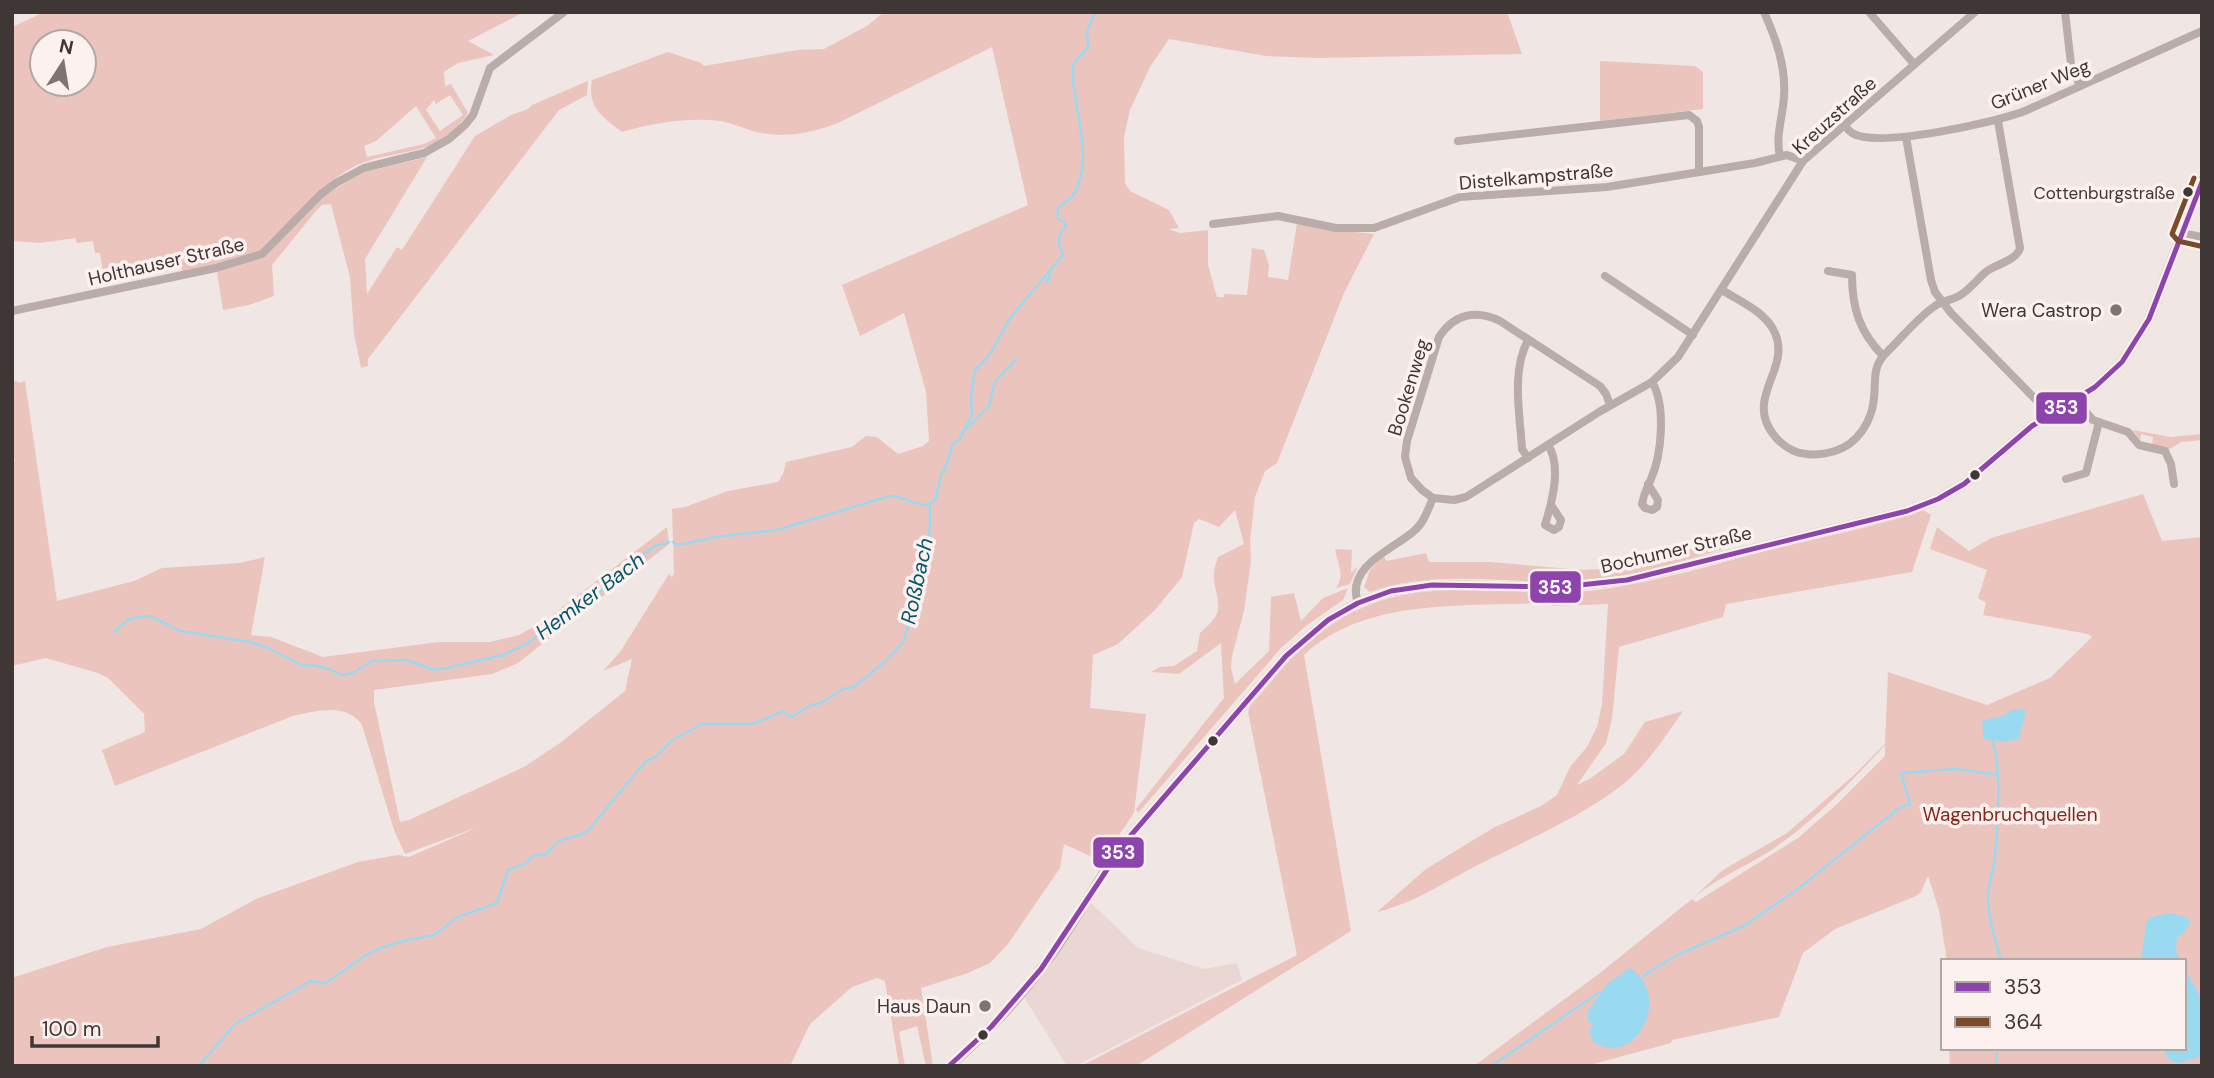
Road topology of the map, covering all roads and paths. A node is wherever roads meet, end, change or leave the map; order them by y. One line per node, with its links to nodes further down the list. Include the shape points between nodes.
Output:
1 (564, 12): 24 (street, Holthauser Straße, via 490,68 472,115 449,139 425,153 364,168 336,183 262,254)
2 (1764, 12): 13 (street, via 1782,60)
3 (1869, 12): 7 (street)
4 (1975, 12): 7 (street, Kreuzstraße)
5 (2064, 12): 8 (street, via 2071,64)
6 (2202, 31): 8 (street, Grüner Weg)
7 (1914, 64): 10 (street, Kreuzstraße)
8 (2080, 86): 9 (street, Grüner Weg)
9 (1998, 121): 11 (street, Grüner Weg); 23 (street, via 2020,250 1960,296)
10 (1844, 125): 11 (street, Grüner Weg, via 1863,136); 14 (street, Kreuzstraße)
11 (1906, 137): 23 (street, via 1930,280)
12 (1458, 141): 15 (street, via 1689,115 1699,127)
13 (1780, 156): 14 (street); 15 (street, Distelkampstraße)
14 (1803, 161): 22 (street, Kreuzstraße)
15 (1699, 171): 17 (street, Distelkampstraße, via 1607,187 1460,197 1374,228 1336,228 1278,216)
16 (2202, 181): 18 (main road, Bochumer Straße)
17 (1213, 224)
18 (2181, 233): 19 (street); 29 (main road, Bochumer Straße, via 2140,336 2115,369)
19 (2202, 237)
20 (1828, 271): 27 (street, via 1852,275 1860,325)
21 (1605, 276): 25 (street)
22 (1722, 290): 25 (street, Kreuzstraße); 27 (street, via 1757,312 1775,334 1777,366 1765,392 1764,414 1774,436 1795,451 1826,453 1844,447 1861,433 1873,407 1874,370)
23 (1943, 303): 27 (street, via 1934,306); 31 (street)
24 (12, 311)
25 (1693, 335): 28 (street, Kreuzstraße)
26 (1528, 340): 30 (street, Bookenweg, via 1600,386); 34 (street, via 1518,374 1522,449); 38 (street, Bookenweg, via 1500,321 1479,314 1455,319 1438,337 1405,449 1411,478)
27 (1883, 356)
28 (1651, 382): 30 (street, Kreuzstraße); 36 (street, via 1661,406 1658,455)
29 (2075, 400): 31 (main road, Bochumer Straße); 32 (street)
30 (1610, 405): 33 (street, Kreuzstraße)
31 (2050, 414): 40 (main road, Bochumer Straße, via 1964,484 1907,511 1627,580 1561,587 1432,584)
32 (2099, 422): 35 (street, via 2086,473); 37 (street, via 2128,432 2139,446 2165,452)
33 (1548, 445): 34 (street, Kreuzstraße); 39 (street, via 1555,461)
34 (1528, 458): 38 (street, Kreuzstraße, via 1466,498)
35 (2066, 479)
36 (1648, 484)
37 (2174, 484)
38 (1433, 498): 40 (street, via 1419,526 1362,573)
39 (1551, 505)
40 (1358, 603): 41 (main road, Bochumer Straße, via 1301,641 1249,697 1126,841 1033,978)
41 (949, 1066)

